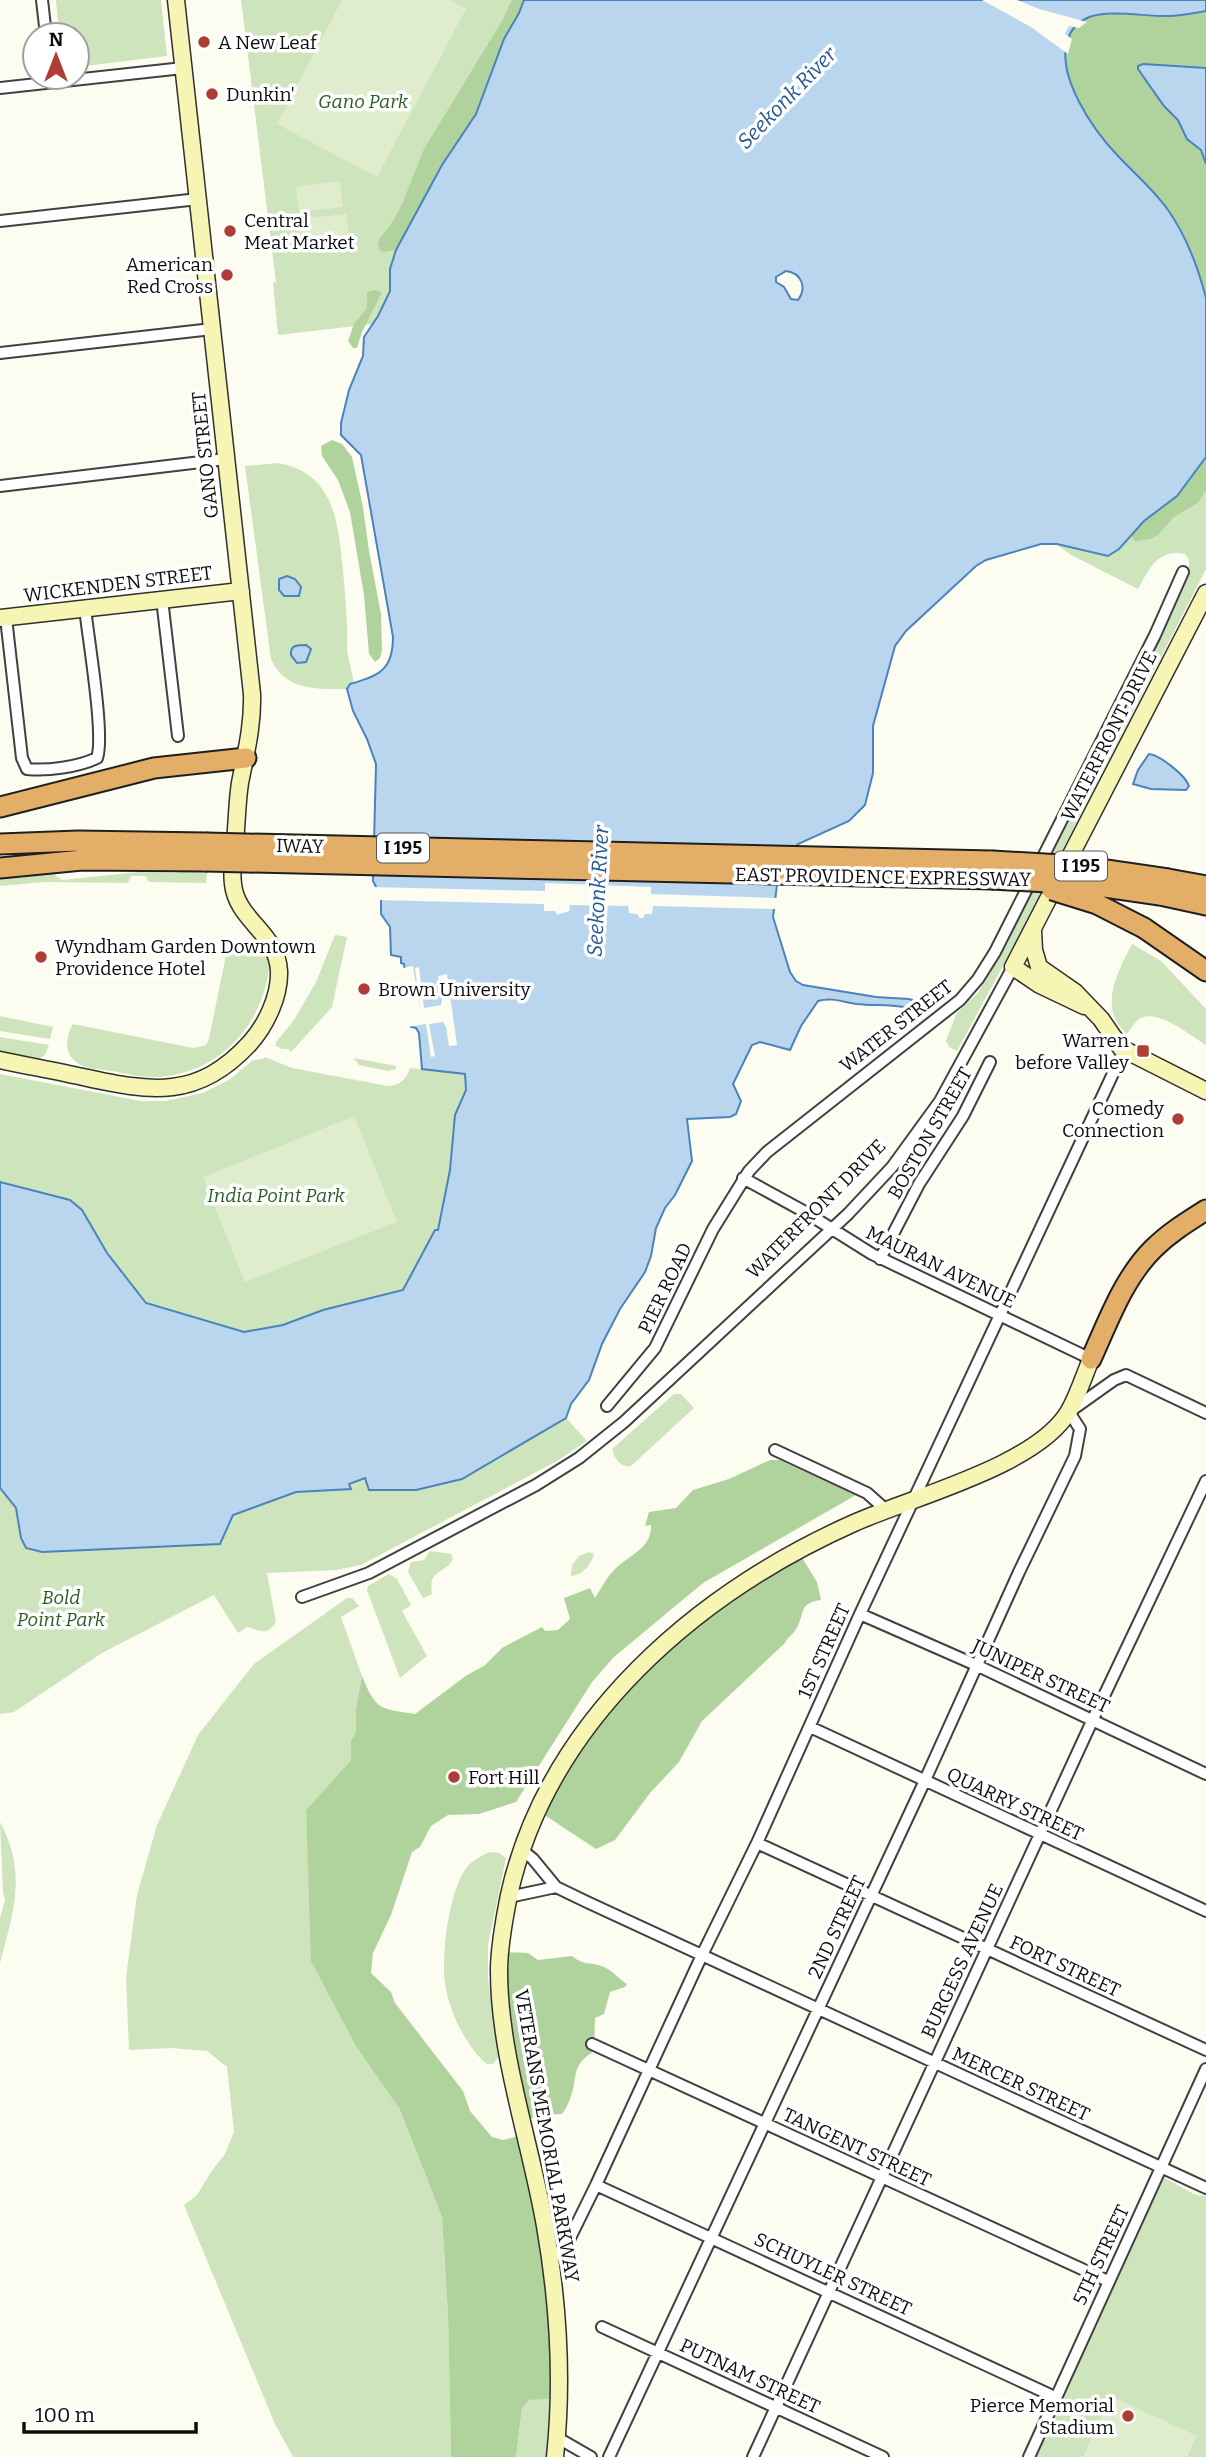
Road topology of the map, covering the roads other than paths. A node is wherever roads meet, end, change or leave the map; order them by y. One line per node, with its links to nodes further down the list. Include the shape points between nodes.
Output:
1 (42, 0): 3 (street)
2 (176, 0): 4 (main road, GANO STREET)
3 (44, 21)
4 (183, 68): 5 (street); 8 (main road, GANO STREET)
5 (91, 76)
6 (21, 85): 7 (street)
7 (0, 88)
8 (198, 199): 9 (street); 10 (main road, GANO STREET)
9 (0, 221)
10 (212, 329): 11 (street); 12 (main road, GANO STREET)
11 (0, 353)
12 (226, 459): 13 (street); 15 (main road, GANO STREET)
13 (0, 486)
14 (1182, 572): 40 (street, WATER STREET, via 1155,635 978,979 960,1000 767,1152)
15 (241, 591): 17 (main road, WICKENDEN STREET); 21 (main road, GANO STREET, via 252,694)
16 (1206, 593): 31 (main road, WATERFRONT DRIVE)
17 (162, 599): 18 (main road, WICKENDEN STREET); 20 (street)
18 (85, 608): 19 (main road, WICKENDEN STREET); 19 (street, via 99,754 90,761 46,769 24,765)
19 (3, 618)
20 (178, 736)
21 (246, 758): 22 (highway, via 154,768); 37 (main road, GANO STREET, via 239,790 233,884 244,914 271,945 279,979 271,1007 248,1045 222,1067 175,1088 141,1089)
22 (0, 807)
23 (0, 844): 24 (highway, IWAY / I 195, via 78,841)
24 (206, 852): 25 (highway, IWAY / I 195, bridge); 26 (highway, IWAY / I 195)
25 (600, 861): 27 (highway, EAST PROVIDENCE EXPRESSWAY / I 195); 29 (highway, EAST PROVIDENCE EXPRESSWAY / I 195, bridge, via 1041,863 1108,869)
26 (0, 868)
27 (992, 879): 29 (highway, EAST PROVIDENCE EXPRESSWAY / I 195, bridge); 33 (highway, bridge, via 1041,887 1109,909)
28 (1206, 886): 29 (highway, EAST PROVIDENCE EXPRESSWAY / I 195)
29 (1164, 887): 30 (highway, EAST PROVIDENCE EXPRESSWAY / I 195)
30 (1206, 905)
31 (1034, 926): 32 (main road, WATERFRONT DRIVE); 34 (main road, via 1036,961)
32 (1013, 967): 34 (main road); 35 (main road); 42 (street, WATERFRONT DRIVE, via 928,1121 885,1175)
33 (1205, 971)
34 (1046, 973): 35 (main road, via 1075,992)
35 (1089, 1008): 36 (main road)
36 (1124, 1050): 39 (main road); 44 (street, 1ST STREET)
37 (0, 1060)
38 (990, 1062): 43 (street, BOSTON STREET)
39 (1206, 1091)
40 (743, 1178): 42 (street, MAURAN AVENUE); 46 (street, PIER ROAD, via 655,1348)
41 (1206, 1210): 45 (highway, via 1168,1236 1139,1265)
42 (831, 1228): 43 (street, MAURAN AVENUE); 53 (street, WATERFRONT DRIVE, via 624,1422 579,1458 369,1573)
43 (880, 1258): 44 (street, MAURAN AVENUE)
44 (999, 1315): 45 (street, MAURAN AVENUE); 51 (street, 1ST STREET)
45 (1091, 1359): 47 (main road, VETERANS MEMORIAL PARKWAY)
46 (607, 1406)
47 (1069, 1412): 48 (street, via 1126,1375); 51 (main road, VETERANS MEMORIAL PARKWAY, via 1012,1459); 55 (street, 2ND STREET, via 1080,1429 1075,1456)
48 (1206, 1413)
49 (775, 1450): 52 (street, via 867,1493)
50 (1206, 1481): 56 (street, BURGESS AVENUE)
51 (914, 1500): 52 (main road, VETERANS MEMORIAL PARKWAY); 54 (street, 1ST STREET)
52 (886, 1509): 62 (main road, VETERANS MEMORIAL PARKWAY, via 773,1564 696,1616 658,1649 590,1725 554,1780)
53 (302, 1597)
54 (860, 1614): 55 (street, JUNIPER STREET); 57 (street, 1ST STREET)
55 (976, 1665): 56 (street, JUNIPER STREET); 59 (street, 2ND STREET)
56 (1093, 1719): 58 (street, JUNIPER STREET); 60 (street, BURGESS AVENUE)
57 (810, 1727): 59 (street, QUARRY STREET); 61 (street, 1ST STREET)
58 (1206, 1774)
59 (924, 1782): 60 (street, QUARRY STREET); 64 (street, 2ND STREET)
60 (1041, 1835): 66 (street, QUARRY STREET); 67 (street, BURGESS AVENUE)
61 (757, 1843): 64 (street, FORT STREET); 68 (street, 1ST STREET)
62 (522, 1850): 63 (street, MERCER STREET); 65 (main road, VETERANS MEMORIAL PARKWAY)
63 (556, 1887): 65 (street); 68 (street, MERCER STREET)
64 (872, 1895): 67 (street, FORT STREET); 69 (street, 2ND STREET)
65 (509, 1897): 81 (main road, VETERANS MEMORIAL PARKWAY, via 499,1972 503,2018)
66 (1206, 1911)
67 (987, 1949): 71 (street, FORT STREET); 72 (street, BURGESS AVENUE)
68 (702, 1955): 69 (street, MERCER STREET); 74 (street, 1ST STREET)
69 (818, 2009): 72 (street, MERCER STREET); 75 (street, 2ND STREET)
70 (592, 2044): 74 (street, TANGENT STREET)
71 (1206, 2050)
72 (934, 2063): 76 (street, MERCER STREET); 77 (street, BURGESS AVENUE)
73 (1206, 2069): 76 (street, 5TH STREET)
74 (649, 2071): 75 (street, TANGENT STREET); 78 (street, 1ST STREET)
75 (764, 2123): 77 (street, TANGENT STREET); 80 (street, 2ND STREET)
76 (1162, 2167): 79 (street, MERCER STREET); 82 (street, 5TH STREET)
77 (883, 2179): 82 (street, TANGENT STREET); 83 (street, BURGESS AVENUE)
78 (596, 2185): 80 (street, SCHUYLER STREET); 81 (street, 1ST STREET, via 568,2242)
79 (1206, 2188)
80 (711, 2238): 83 (street, SCHUYLER STREET); 85 (street, 2ND STREET)
81 (550, 2262): 88 (main road, VETERANS MEMORIAL PARKWAY, via 559,2357)
82 (1108, 2281): 86 (street, 5TH STREET)
83 (828, 2291): 86 (street, SCHUYLER STREET); 87 (street, BURGESS AVENUE)
84 (602, 2327): 85 (street, PUTNAM STREET)
85 (658, 2352): 87 (street, PUTNAM STREET); 91 (street, 2ND STREET)
86 (1055, 2397): 94 (street, 5TH STREET)
87 (776, 2406): 92 (street, BURGESS AVENUE); 93 (street, PUTNAM STREET)
88 (558, 2438): 89 (main road, VETERANS MEMORIAL PARKWAY); 90 (street)
89 (555, 2457)
90 (591, 2457)
91 (610, 2457)
92 (753, 2457)
93 (883, 2457)
94 (1029, 2457)

